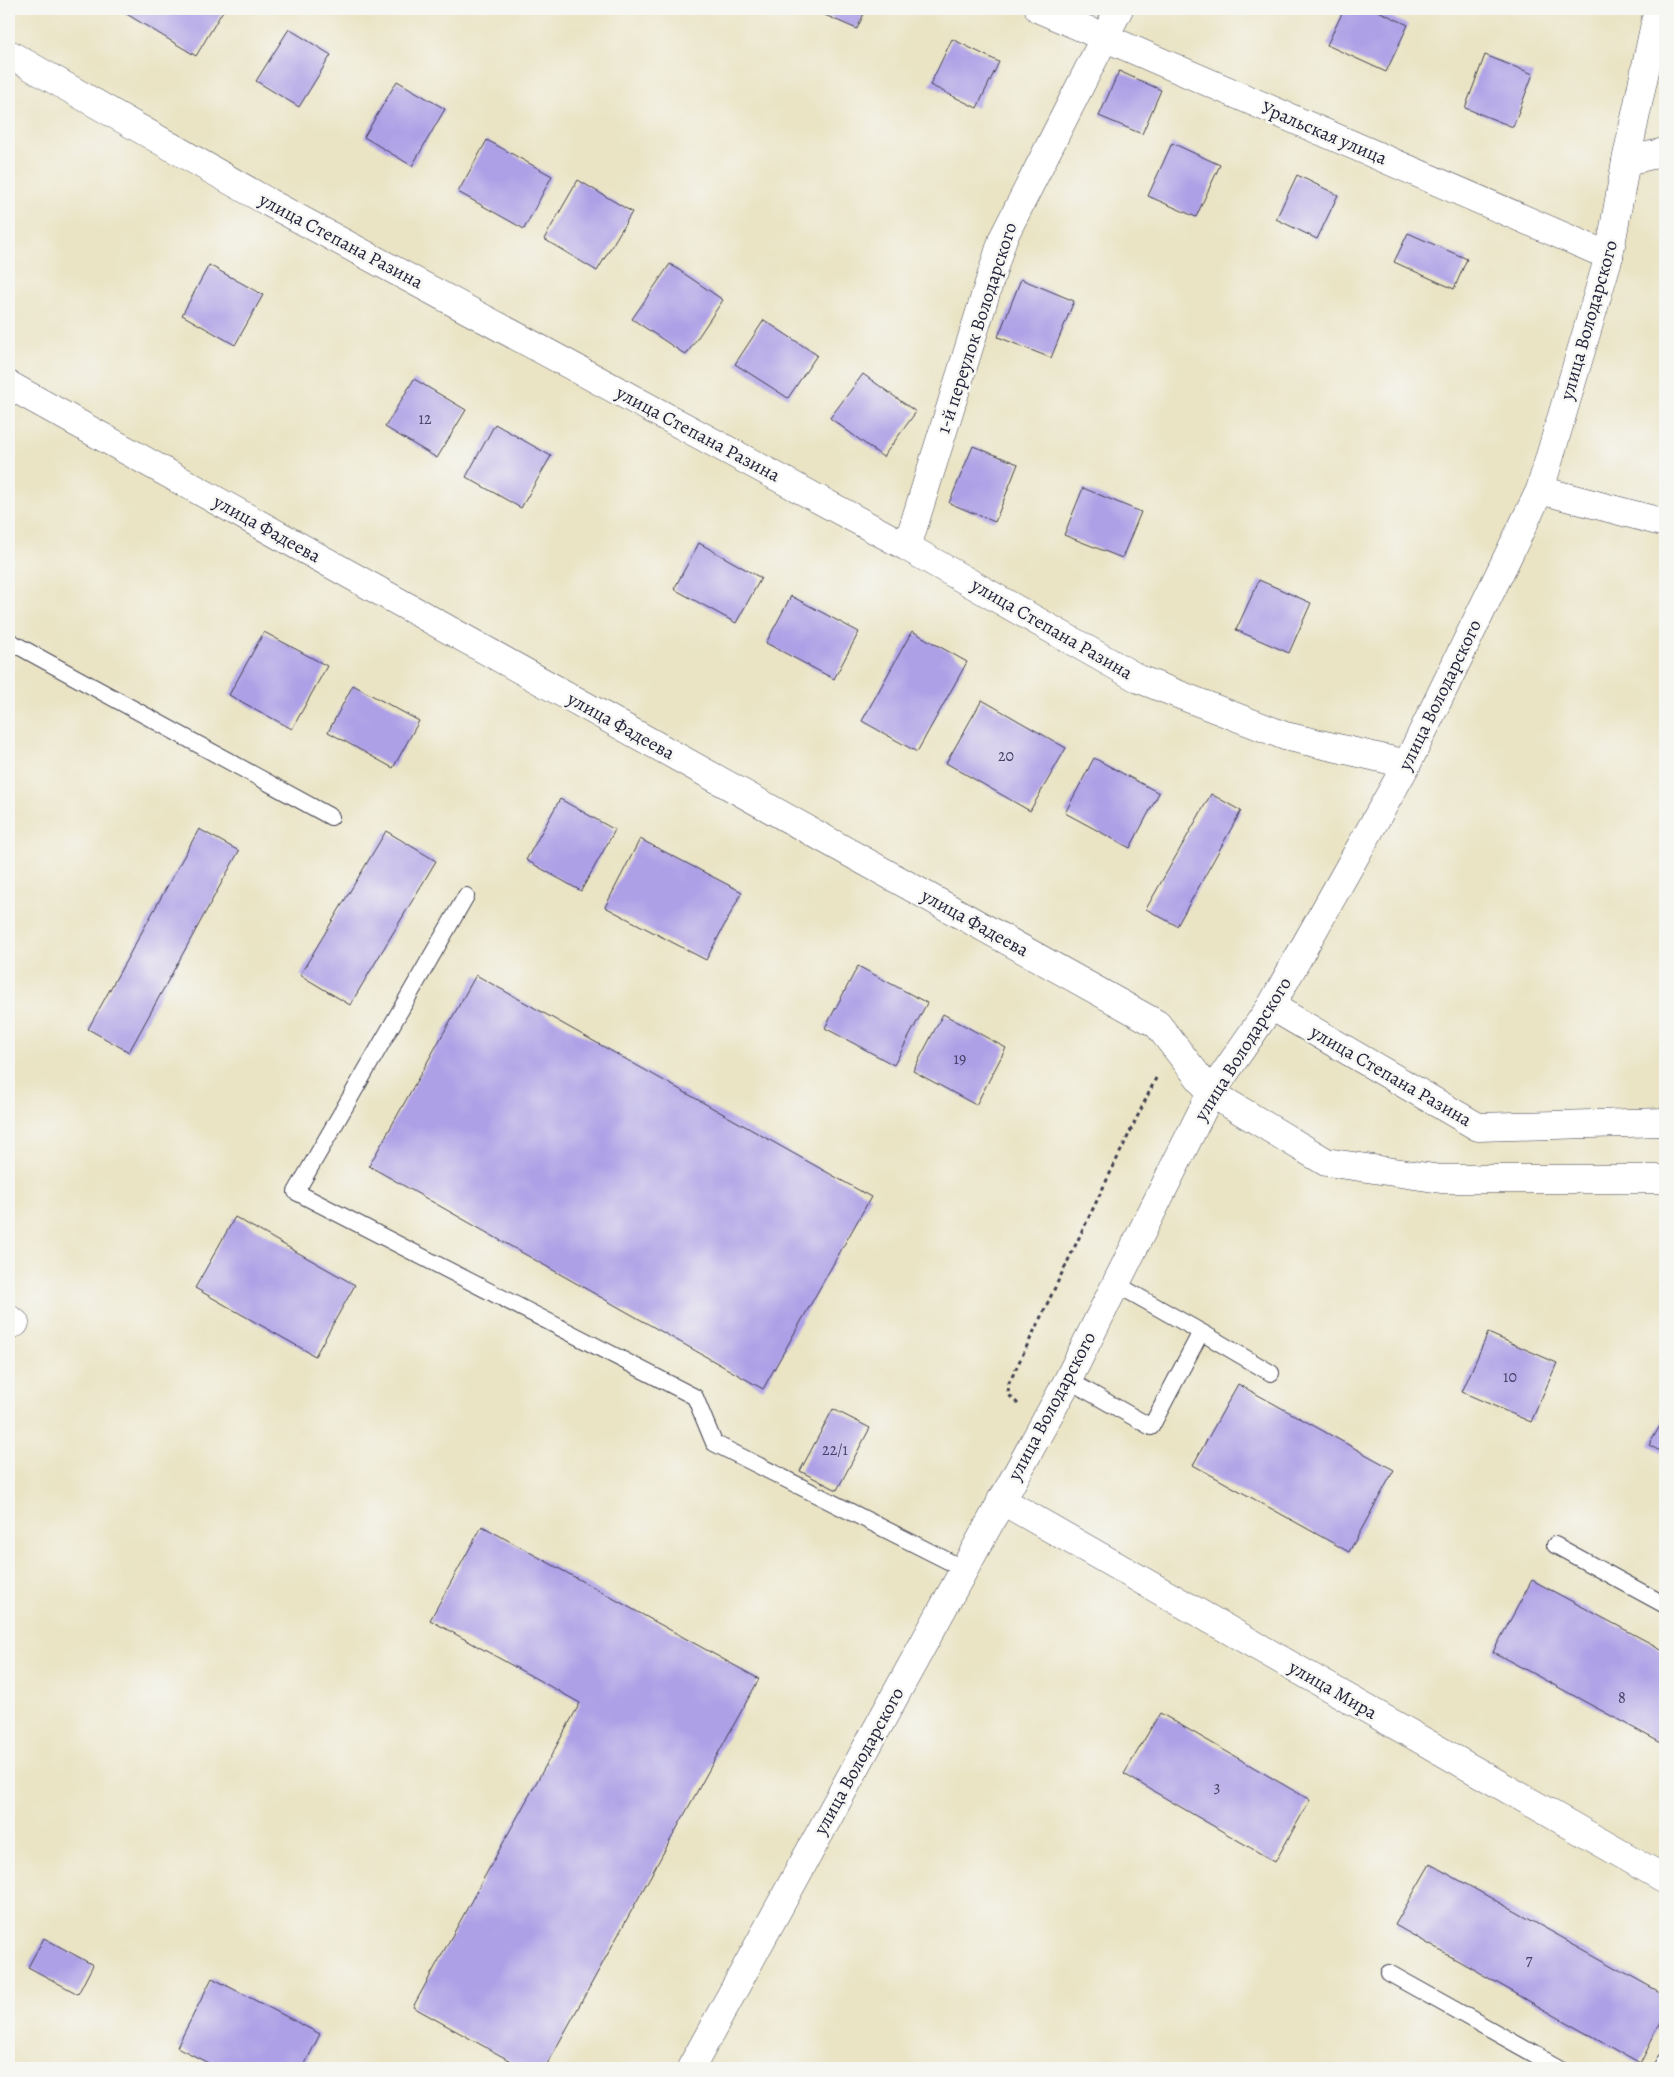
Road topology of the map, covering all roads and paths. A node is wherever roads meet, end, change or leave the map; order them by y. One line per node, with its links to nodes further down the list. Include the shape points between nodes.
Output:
1 (1039, 9): 4 (street, Уральская улица)
2 (1120, 9): 4 (street, 1-й переулок Володарского)
3 (1658, 9): 7 (street, улица Володарского)
4 (1104, 38): 8 (street, Уральская улица); 12 (street, 1-й переулок Володарского, via 1003,238)
5 (9, 54): 12 (street, улица Степана Разина, via 268,202)
6 (1665, 152): 7 (street)
7 (1626, 161): 8 (street, улица Володарского)
8 (1609, 256): 10 (street, улица Володарского)
9 (9, 385): 18 (street, улица Фадеева, via 1157,1024)
10 (1540, 490): 11 (street); 14 (street, улица Володарского)
11 (1665, 522)
12 (907, 547): 14 (street, улица Степана Разина, via 1139,679 1285,736)
13 (9, 641): 15 (lane)
14 (1406, 764): 17 (street, улица Володарского)
15 (331, 817)
16 (466, 896): 29 (lane, via 296,1192 695,1397 714,1443)
17 (1271, 1006): 19 (street, улица Володарского); 20 (street, улица Степана Разина, via 1478,1127)
18 (1172, 1043): 19 (street, улица Фадеева); 26 (path, via 1009,1383 1008,1394 1018,1404)
19 (1211, 1093): 21 (street, via 1326,1162 1441,1179); 22 (street, улица Володарского)
20 (1665, 1122)
21 (1665, 1179)
22 (1116, 1284): 23 (lane); 25 (street, улица Володарского)
23 (1201, 1332): 24 (lane); 25 (lane, via 1151,1427)
24 (1271, 1373)
25 (1068, 1380): 26 (street, улица Володарского)
26 (1046, 1419): 27 (street, улица Володарского)
27 (1001, 1500): 29 (street, улица Володарского); 31 (street, улица Мира)
28 (1555, 1546): 30 (lane)
29 (964, 1568): 34 (street, улица Володарского)
30 (1665, 1605)
31 (1665, 1879)
32 (1389, 1973): 35 (lane)
33 (1665, 2062): 36 (lane)
34 (691, 2068)
35 (1559, 2068)
36 (1661, 2068)

